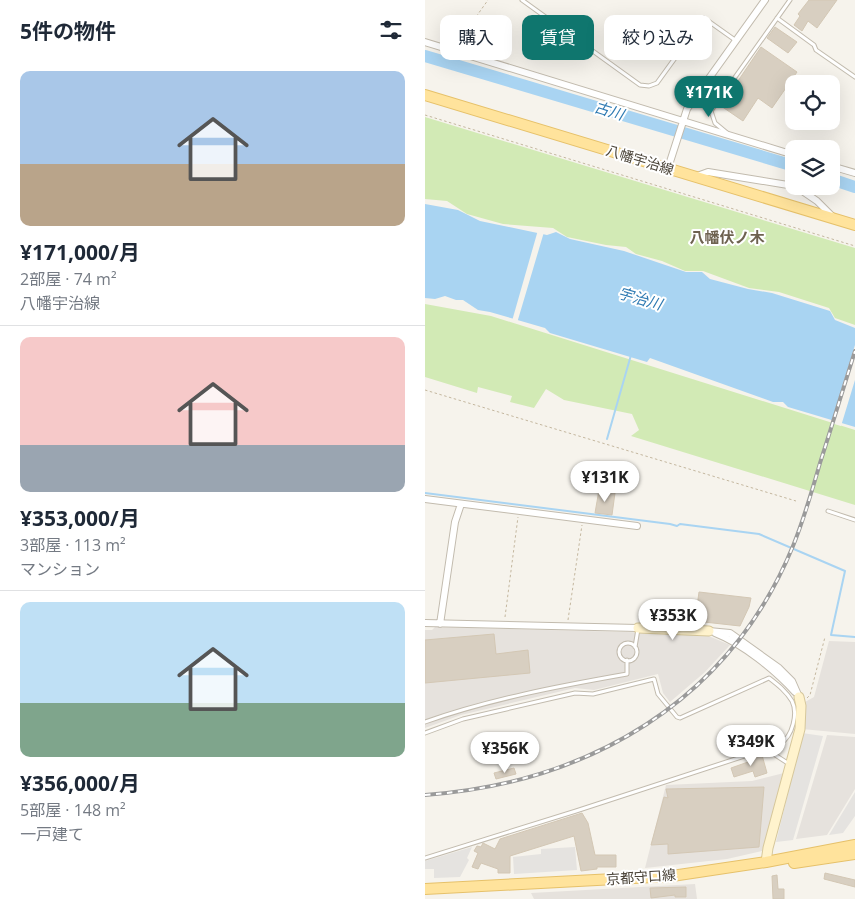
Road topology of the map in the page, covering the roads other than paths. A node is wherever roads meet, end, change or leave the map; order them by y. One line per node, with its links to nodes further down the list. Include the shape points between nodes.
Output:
1 (522, 0): 5 (lane, via 640,85 657,83 704,18)
2 (765, 0): 5 (street)
3 (790, 0): 4 (lane)
4 (777, 18): 7 (lane); 10 (lane, via 711,111 715,122)
5 (736, 40): 9 (street, via 687,108)
6 (425, 42): 9 (street, via 455,48)
7 (855, 77)
8 (425, 94): 12 (main road, 八幡宇治線)
9 (683, 121): 10 (street); 12 (street)
10 (729, 135): 11 (street)
11 (785, 152)
12 (668, 168): 15 (main road, 八幡宇治線)
13 (840, 169): 14 (street)
14 (855, 173)
15 (696, 176): 16 (street, via 708,172); 18 (main road, 八幡宇治線)
16 (785, 185)
17 (809, 195): 18 (street)
18 (834, 219): 19 (main road, 八幡宇治線)
19 (855, 225)
20 (425, 499): 21 (street)
21 (461, 504): 24 (street); 26 (street, via 455,522)
22 (828, 511): 23 (lane)
23 (855, 520)
24 (637, 526)
25 (425, 623): 26 (street)
26 (440, 624): 27 (street)
27 (638, 628): 28 (street); 29 (lane)
28 (709, 631): 31 (street, via 731,633 779,668 792,681)
29 (635, 646): 30 (lane, via 635,656); 30 (lane, via 628,643 621,647 620,655)
30 (627, 660): 32 (lane, via 627,674 568,684)
31 (800, 700): 40 (street, via 800,729 768,848)
32 (425, 722)
33 (425, 734): 34 (lane, via 472,717 654,679 658,694 681,718 769,678 786,692 793,702 794,713 793,725 785,740)
34 (765, 749): 35 (lane); 39 (lane)
35 (786, 762)
36 (855, 838): 40 (main road, via 784,853)
37 (855, 845): 40 (main road, 京都守口線)
38 (855, 854): 40 (main road, via 787,864)
39 (425, 858)
40 (769, 861): 41 (main road, 京都守口線, via 672,876)
41 (425, 889)

